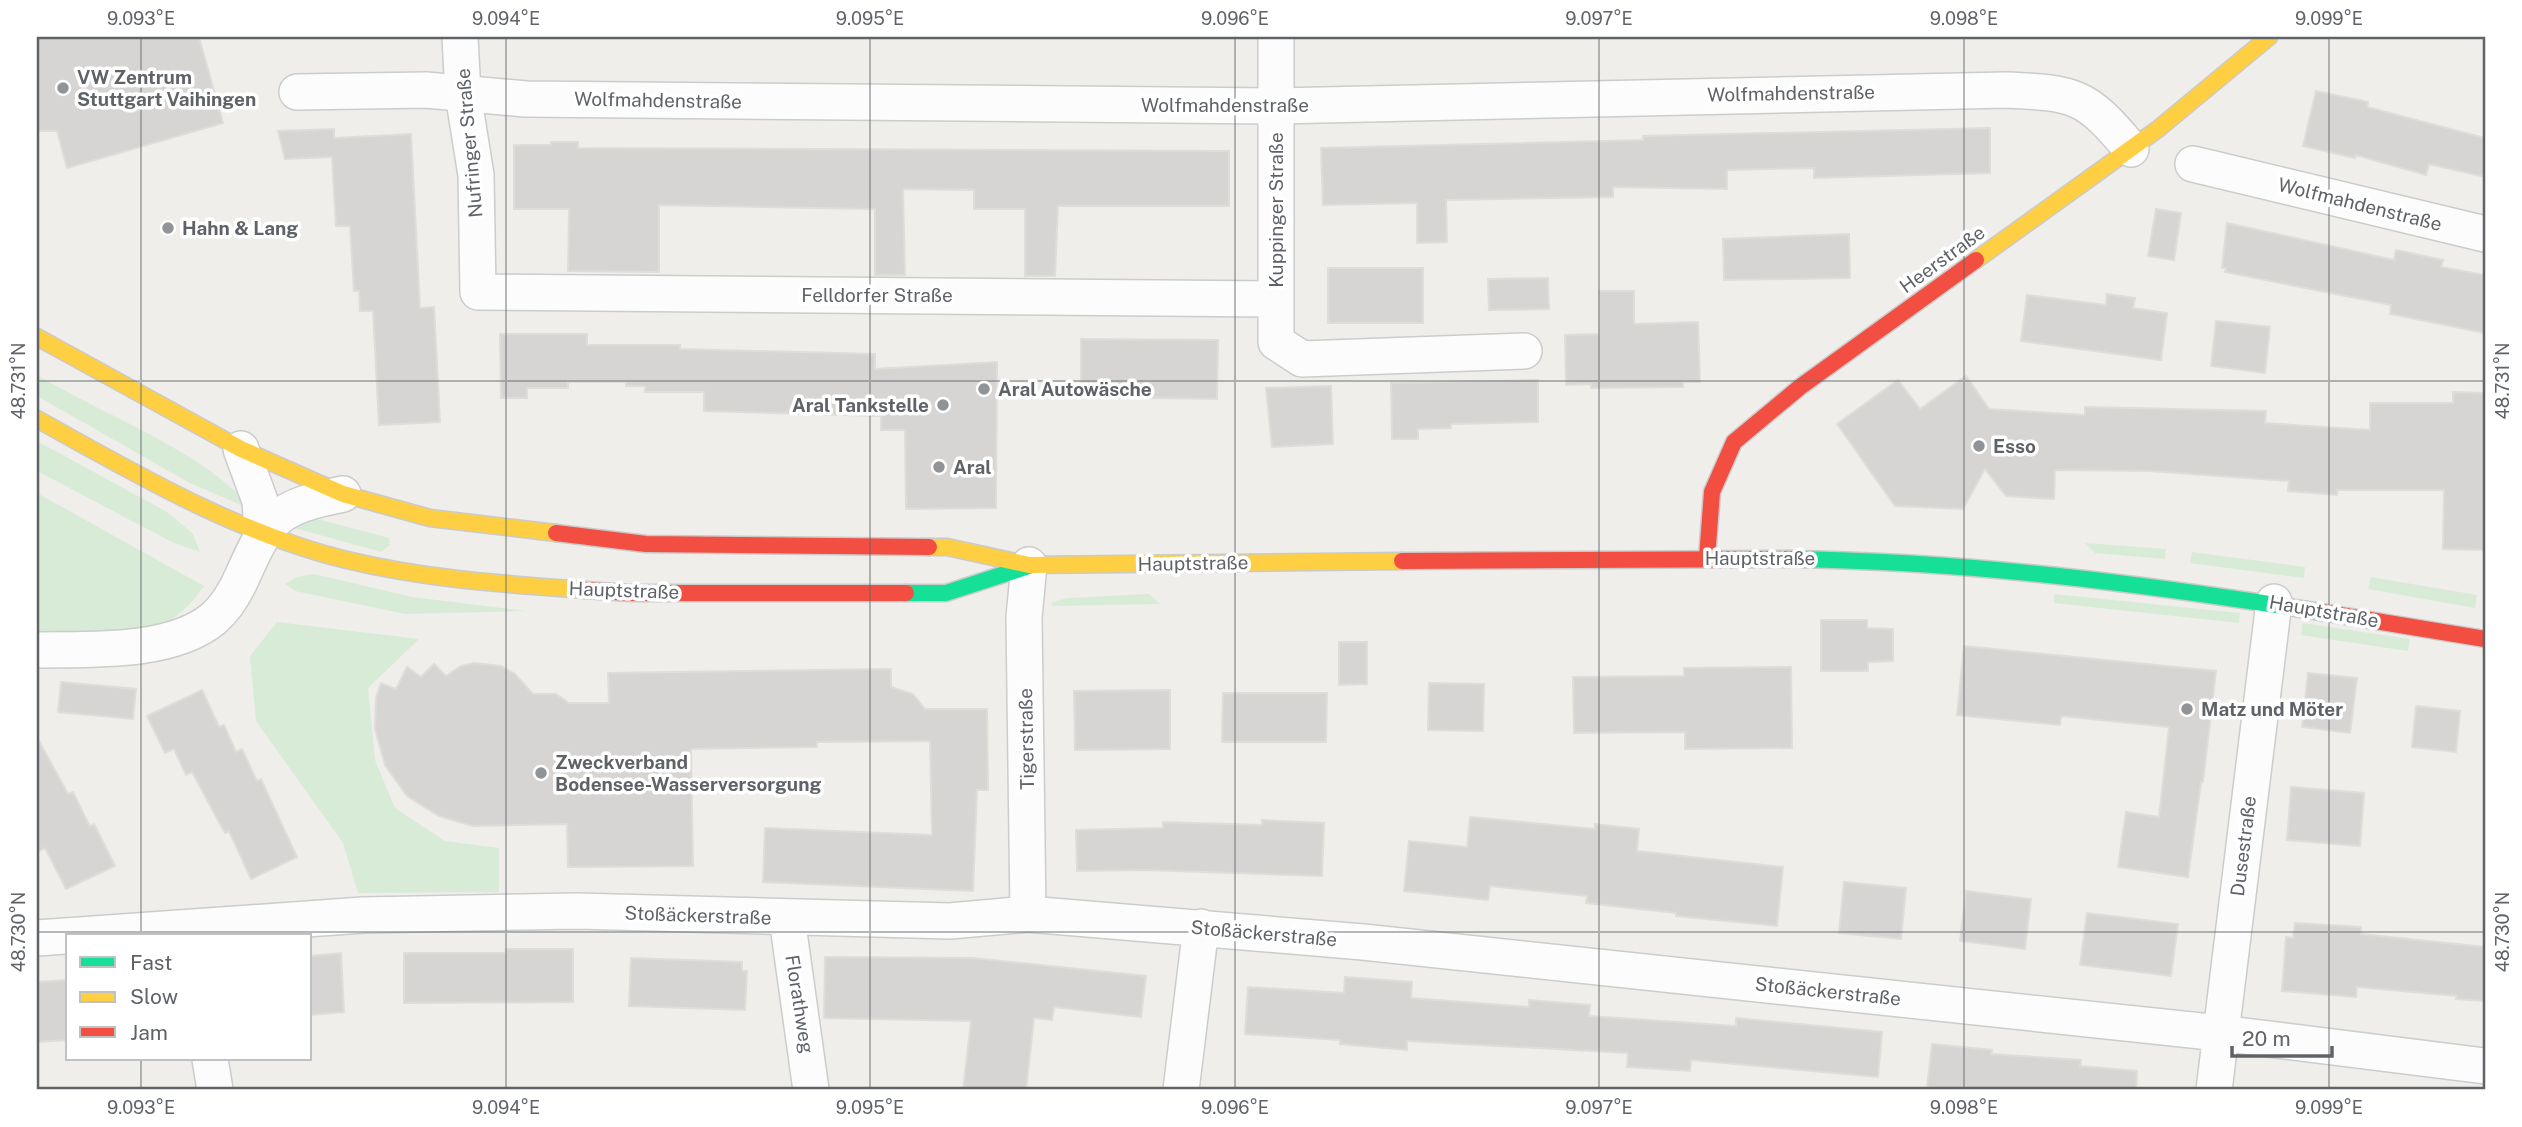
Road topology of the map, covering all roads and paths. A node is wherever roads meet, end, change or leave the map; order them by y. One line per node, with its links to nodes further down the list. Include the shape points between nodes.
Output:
1 (460, 37): 5 (street, Nufringer Straße)
2 (1276, 37): 6 (street, Kuppinger Straße)
3 (2269, 37): 7 (main road, Heerstraße)
4 (297, 92): 5 (street, Wolfmahdenstraße, via 426,90)
5 (463, 94): 6 (street, Wolfmahdenstraße, via 526,99); 10 (street, Nufringer Straße, via 476,175)
6 (1277, 106): 7 (street, Wolfmahdenstraße, via 2029,91 2071,96 2101,112); 11 (street, Kuppinger Straße)
7 (2131, 149): 21 (main road, Heerstraße, via 1800,387 1734,442 1712,492)
8 (2193, 164): 9 (street, Wolfmahdenstraße)
9 (2485, 234)
10 (478, 292): 11 (street, Felldorfer Straße)
11 (1276, 299): 13 (street, Kuppinger Straße, via 1276,341 1302,359)
12 (37, 337): 15 (main road, Hauptstraße)
13 (1524, 351)
14 (37, 419): 18 (main road, Hauptstraße, via 172,494)
15 (241, 449): 16 (main road, Hauptstraße); 18 (street, via 260,501)
16 (343, 494): 17 (main road, Hauptstraße); 18 (street, Hauptstraße, via 286,511)
17 (430, 518): 19 (main road); 22 (main road, Hauptstraße, via 646,544 947,547)
18 (262, 532): 23 (main road, Hauptstraße, via 345,560); 26 (street, Hauptstraße, via 229,601 212,620 151,645)
19 (410, 533)
20 (406, 552): 23 (main road)
21 (1707, 558): 22 (main road, Hauptstraße); 24 (main road, Hauptstraße, via 1854,559 1997,570)
22 (1030, 565): 23 (main road, Hauptstraße, via 946,593 630,593); 27 (street, Tigerstraße, via 1024,617)
23 (414, 573)
24 (2274, 602): 25 (main road, Hauptstraße); 34 (street, Dusestraße)
25 (2485, 639)
26 (37, 650)
27 (1028, 914): 28 (street, Stoßäckerstraße, via 950,921); 29 (street, Stoßäckerstraße)
28 (787, 918): 30 (street, Stoßäckerstraße, via 564,911 334,916); 38 (street, Florathweg)
29 (1201, 927): 34 (street, Stoßäckerstraße); 39 (street)
30 (186, 931): 31 (street, Stoßäckerstraße)
31 (112, 934)
32 (66, 936): 33 (street, Stoßäckerstraße)
33 (37, 937)
34 (2220, 1033): 36 (street, Stoßäckerstraße); 40 (street, Dusestraße)
35 (210, 1060): 37 (street)
36 (2485, 1066)
37 (215, 1090)
38 (811, 1090)
39 (1181, 1090)
40 (2214, 1090)

